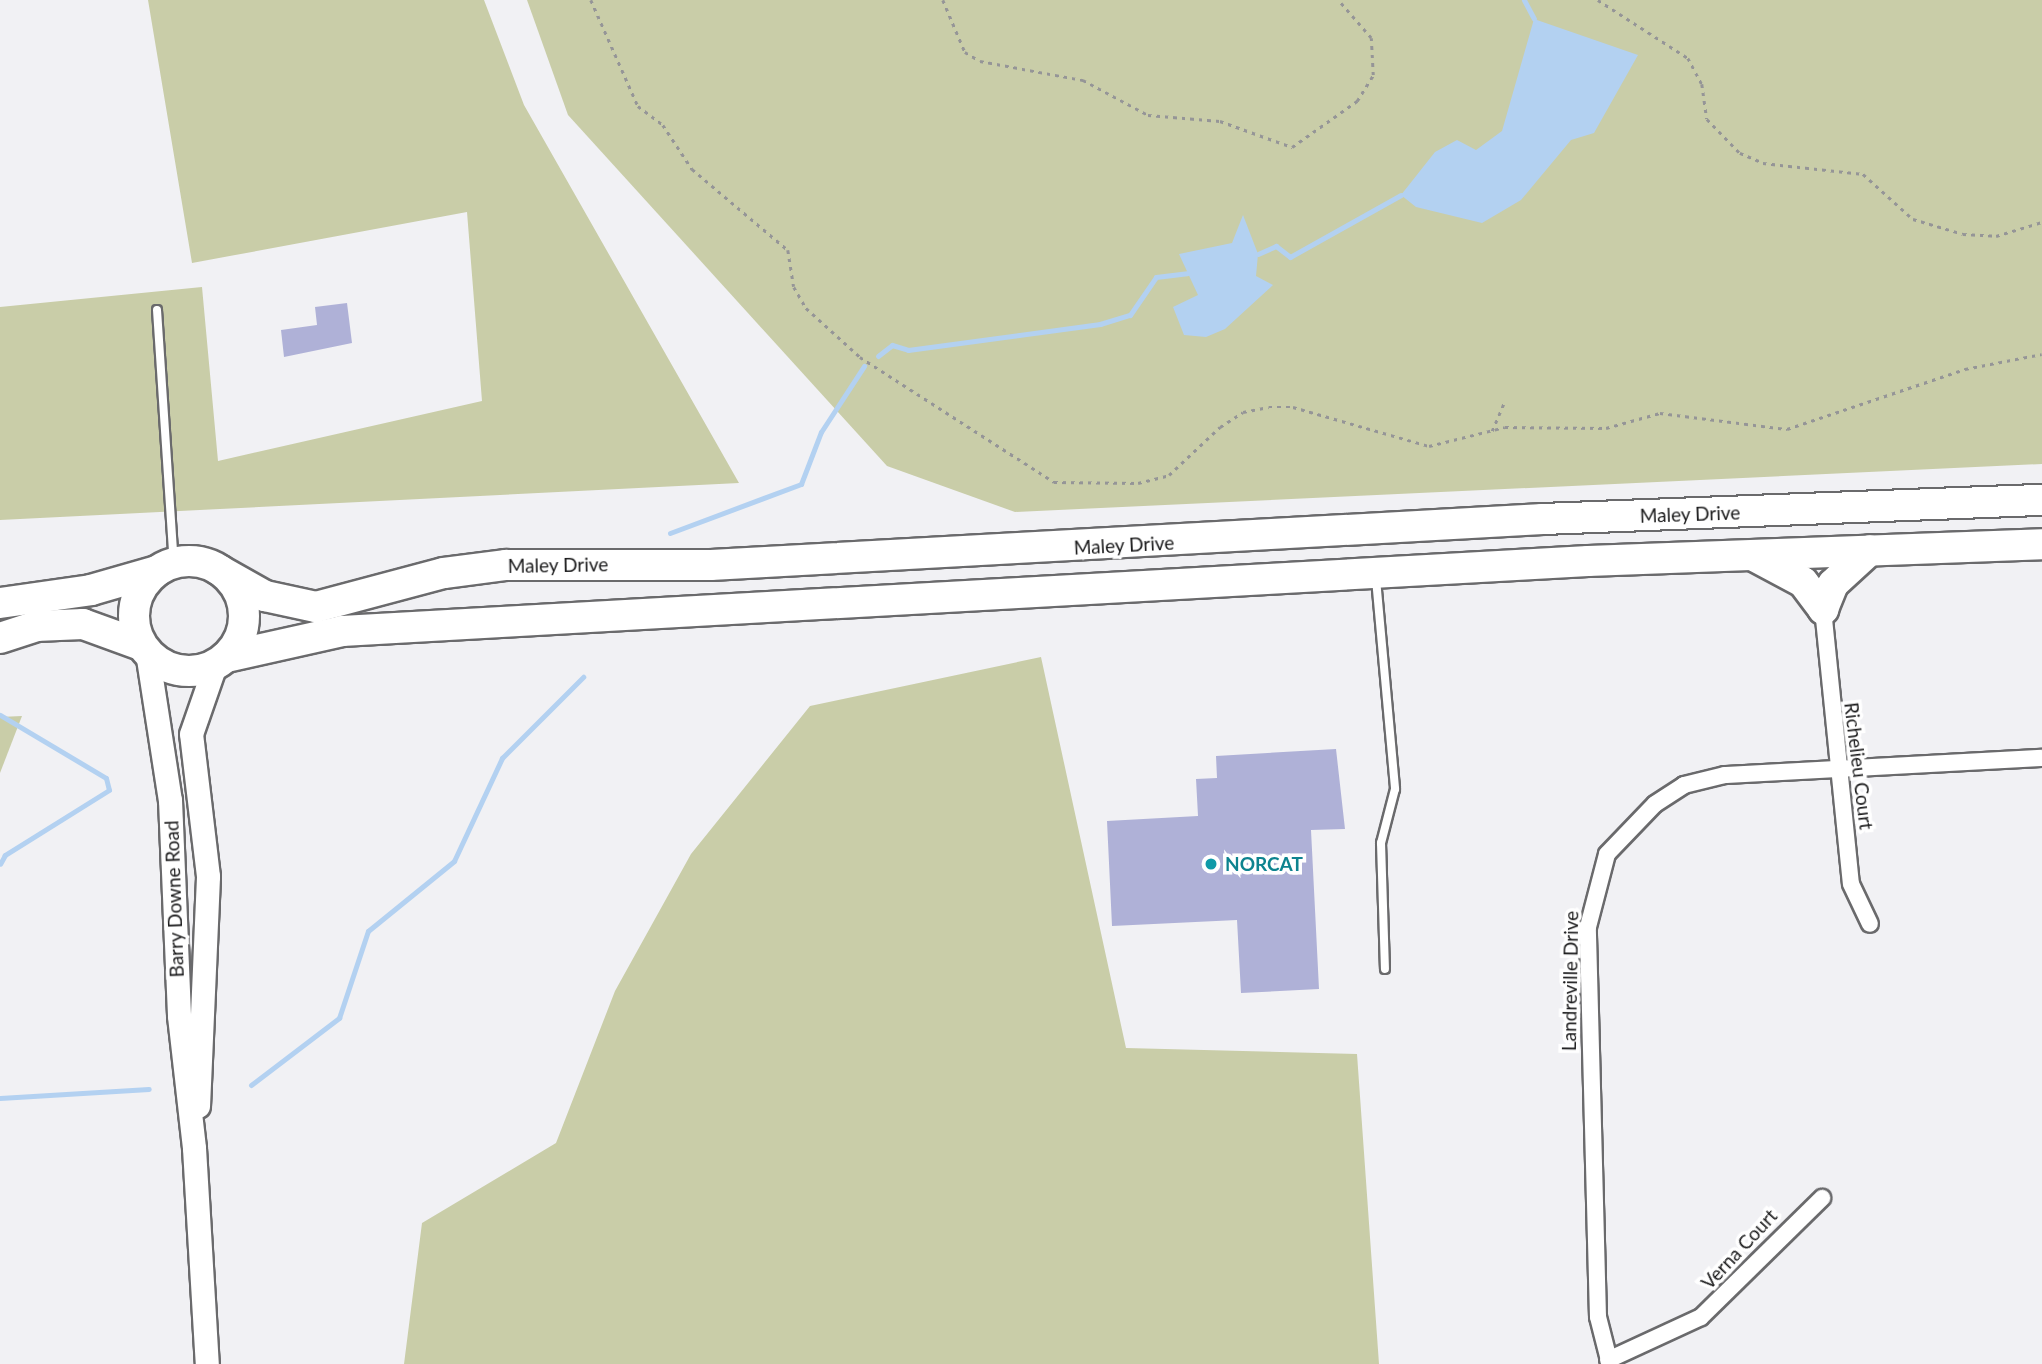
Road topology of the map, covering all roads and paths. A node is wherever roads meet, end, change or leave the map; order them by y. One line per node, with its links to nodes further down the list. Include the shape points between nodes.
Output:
1 (590, 0): 9 (path, via 638,106 663,125 692,169 788,250 794,287 806,308 860,357 1054,482 1138,483 1169,475 1220,427 1243,412 1269,407 1293,407 1429,446)
2 (943, 0): 3 (path, via 965,52 980,61 1083,80 1148,115 1220,121 1292,147 1357,101 1373,75 1371,38)
3 (1338, 0)
4 (1598, 0): 5 (path, via 1688,58 1702,84 1707,119 1719,139 1740,153 1763,163 1863,174 1913,219 1963,234 1996,236)
5 (2042, 222)
6 (157, 310): 14 (lane)
7 (2042, 354): 9 (path, via 1998,360 1917,389 1856,403 1804,428 1678,412 1606,428)
8 (1505, 401): 9 (path)
9 (1492, 431)
10 (2042, 500): 15 (highway, Maley Drive, via 1543,520 711,565 506,565 444,573 316,607 265,596)
11 (2042, 544): 12 (highway)
12 (1870, 550): 13 (highway); 18 (highway, via 1833,584)
13 (1752, 556): 16 (highway); 18 (highway, via 1803,582)
14 (166, 568): 15 (highway, via 194,561); 17 (highway, via 91,590); 20 (highway, via 135,605)
15 (219, 570): 21 (highway, via 240,595 244,612 240,636)
16 (1376, 576): 21 (highway, via 342,631); 25 (lane, via 1395,789 1381,843)
17 (0, 603)
18 (1823, 609): 23 (street, Richelieu Court)
19 (0, 638): 20 (highway, via 36,625 83,624)
20 (144, 648): 21 (highway, via 171,669); 26 (main road, Barry Downe Road, via 170,800 179,1016)
21 (221, 661): 26 (main road, Barry Downe Road, via 191,734 208,876)
22 (2042, 758): 23 (street, Landreville Drive)
23 (1842, 766): 24 (street, Richelieu Court, via 1851,884); 28 (street, Landreville Drive, via 1725,775 1684,785 1630,823 1607,854 1588,927 1598,1317)
24 (1870, 924)
25 (1385, 969)
26 (194, 1148): 29 (main road, Barry Downe Road)
27 (1822, 1198): 28 (street, Verna Court, via 1701,1317)
28 (1609, 1362)
29 (207, 1364)

